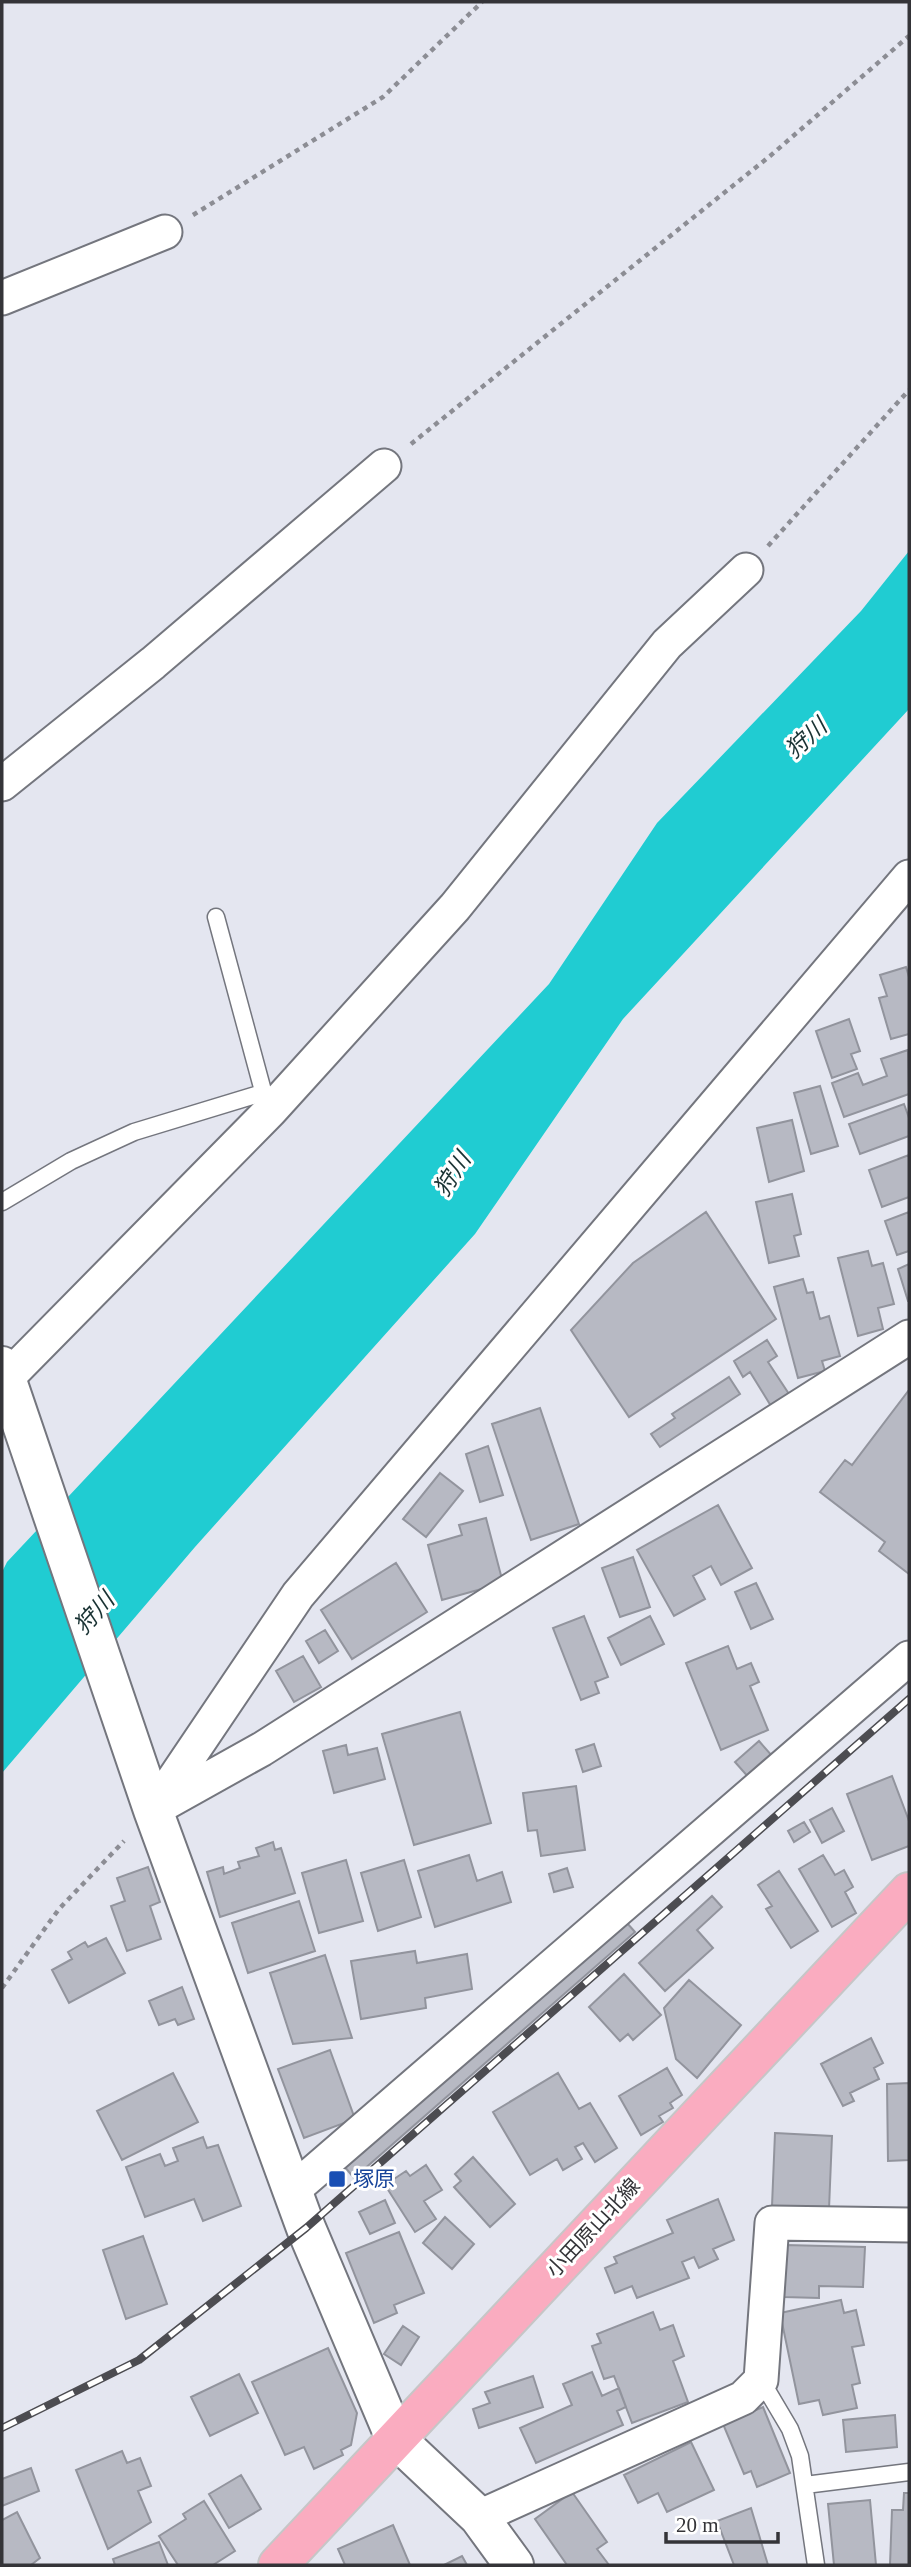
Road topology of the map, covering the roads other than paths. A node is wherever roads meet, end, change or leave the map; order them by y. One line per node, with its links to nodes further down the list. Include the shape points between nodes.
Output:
1 (165, 232): 2 (street)
2 (2, 298)
3 (383, 466): 5 (street)
4 (746, 570): 8 (street, via 667,644 455,907)
5 (2, 785)
6 (909, 877): 13 (street, via 298,1595)
7 (216, 917): 8 (lane)
8 (266, 1102): 9 (lane, via 134,1132 71,1161); 11 (street)
9 (2, 1202)
10 (909, 1338): 13 (street, via 262,1749)
11 (3, 1376): 13 (street)
12 (909, 1658): 15 (street)
13 (153, 1810): 15 (street)
14 (909, 1892): 18 (main road, 小田原山北線)
15 (292, 2191): 18 (street)
16 (909, 2225): 17 (street, via 772,2223)
17 (761, 2380): 20 (lane, via 789,2429); 21 (street, via 743,2398)
18 (395, 2438): 21 (street); 22 (main road, 小田原山北線)
19 (909, 2472): 20 (lane)
20 (805, 2485): 24 (lane)
21 (479, 2517): 23 (street)
22 (278, 2565)
23 (514, 2565)
24 (816, 2565)

